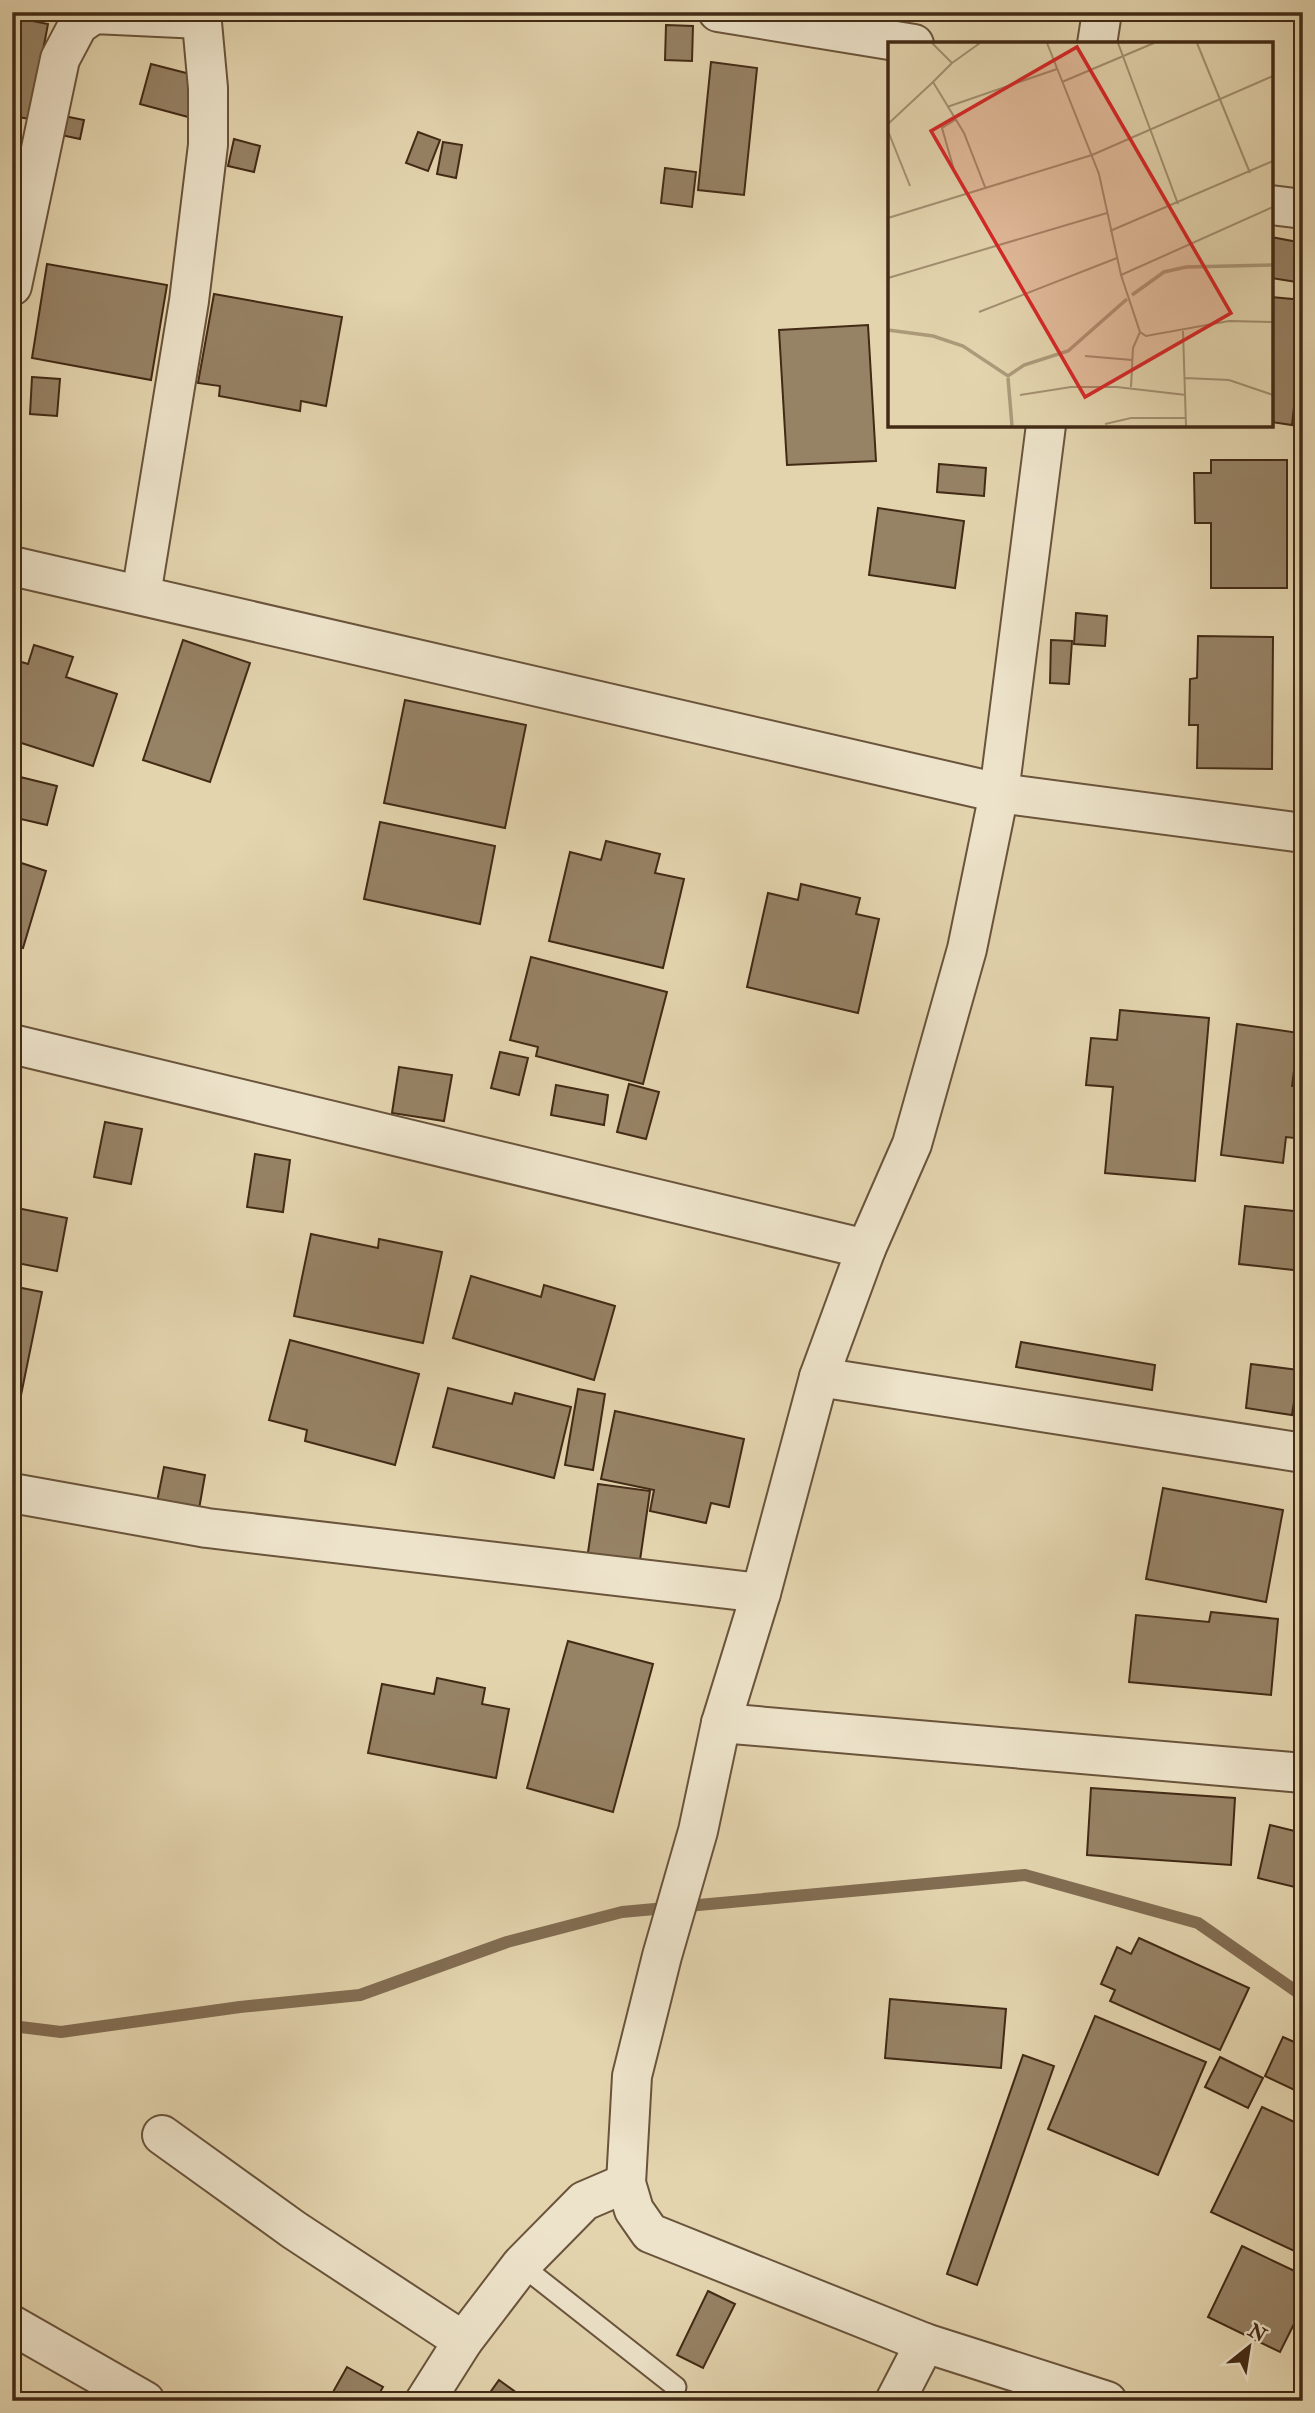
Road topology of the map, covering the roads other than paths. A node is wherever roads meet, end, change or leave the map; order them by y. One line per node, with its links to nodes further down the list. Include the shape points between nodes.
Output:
1 (718, 12): 4 (street)
2 (1102, 12): 5 (street)
3 (201, 16): 8 (street, via 94,14 78,25 60,59); 11 (street, via 208,145 189,301)
4 (903, 42)
5 (1097, 42)
6 (1273, 205): 7 (street)
7 (1303, 209)
8 (12, 286)
9 (1046, 427): 12 (street)
10 (12, 566): 11 (street)
11 (141, 595): 12 (street)
12 (999, 793): 13 (street); 15 (street, via 967,949 912,1144)
13 (1303, 833)
14 (12, 1044): 15 (street)
15 (866, 1249): 16 (street)
16 (819, 1377): 17 (street); 19 (street)
17 (1303, 1452)
18 (12, 1493): 19 (street, via 207,1528)
19 (761, 1593): 20 (street)
20 (721, 1723): 21 (street); 23 (street, via 698,1831 632,2076)
21 (1303, 1773)
22 (162, 2135): 26 (street, via 294,2230)
23 (626, 2183): 24 (street, via 584,2201); 27 (street, via 634,2210 650,2233)
24 (521, 2265): 26 (street); 28 (lane)
25 (12, 2325): 29 (street)
26 (463, 2341): 30 (street)
27 (925, 2343): 31 (street); 32 (street)
28 (676, 2387)
29 (145, 2401)
30 (425, 2401)
31 (895, 2401)
32 (1107, 2401)

